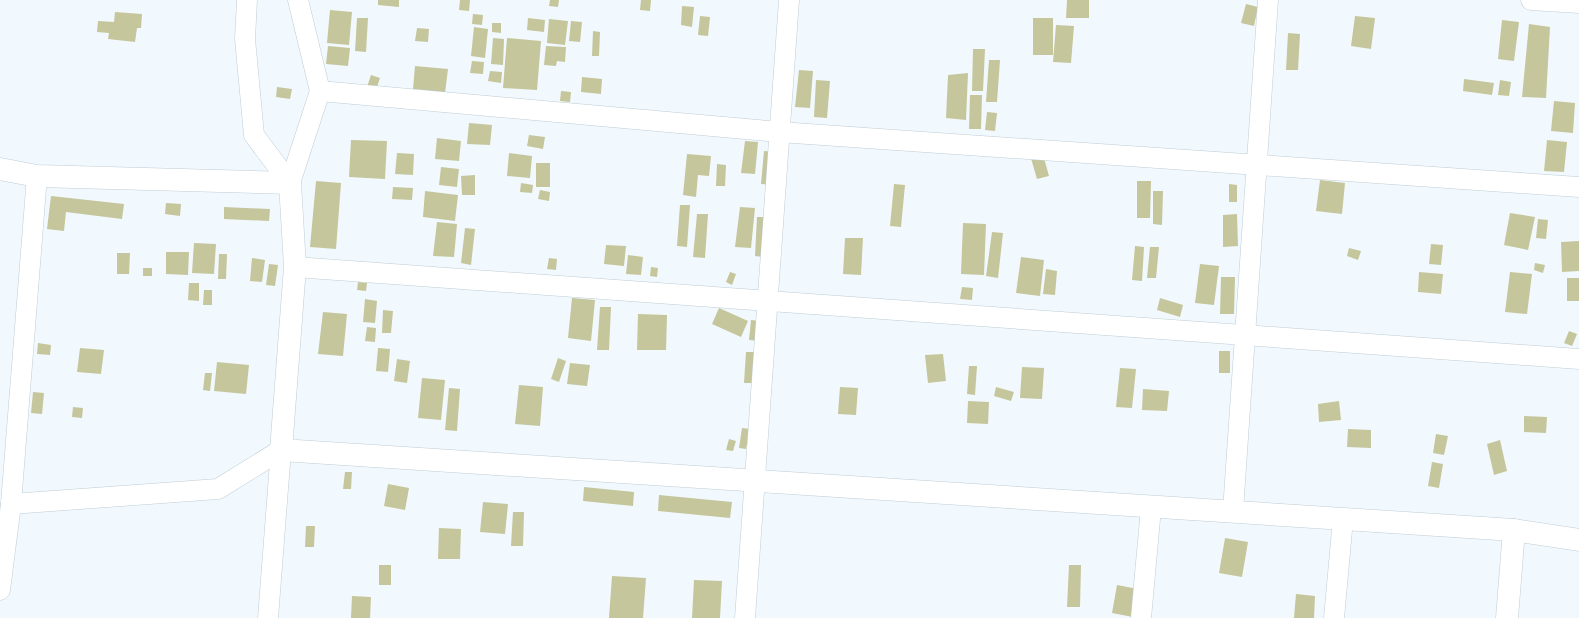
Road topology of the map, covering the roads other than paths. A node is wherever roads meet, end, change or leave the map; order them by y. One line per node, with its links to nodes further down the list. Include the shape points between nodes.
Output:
1 (247, 0): 12 (street, via 245,39 254,136)
2 (298, 0): 7 (street)
3 (789, 0): 8 (street)
4 (1268, 0): 9 (street)
5 (1531, 0): 6 (street)
6 (1579, 3)
7 (320, 91): 8 (street); 12 (street)
8 (779, 132): 9 (street); 15 (street)
9 (1257, 166): 13 (street); 16 (street)
10 (0, 169): 11 (street)
11 (38, 176): 12 (street); 20 (street)
12 (290, 182): 14 (street)
13 (1579, 187)
14 (295, 267): 15 (street); 18 (street)
15 (768, 301): 16 (street); 19 (street)
16 (1245, 336): 17 (street); 22 (street)
17 (1579, 359)
18 (281, 450): 19 (street); 20 (street, via 218,489); 27 (street)
19 (755, 480): 21 (street); 28 (street)
20 (10, 504): 26 (street)
21 (1151, 508): 22 (street); 29 (street)
22 (1233, 511): 23 (street)
23 (1343, 519): 24 (street); 30 (street)
24 (1514, 530): 25 (street); 31 (street)
25 (1579, 540)
26 (0, 590)
27 (268, 618)
28 (745, 618)
29 (1141, 618)
30 (1334, 618)
31 (1506, 618)

